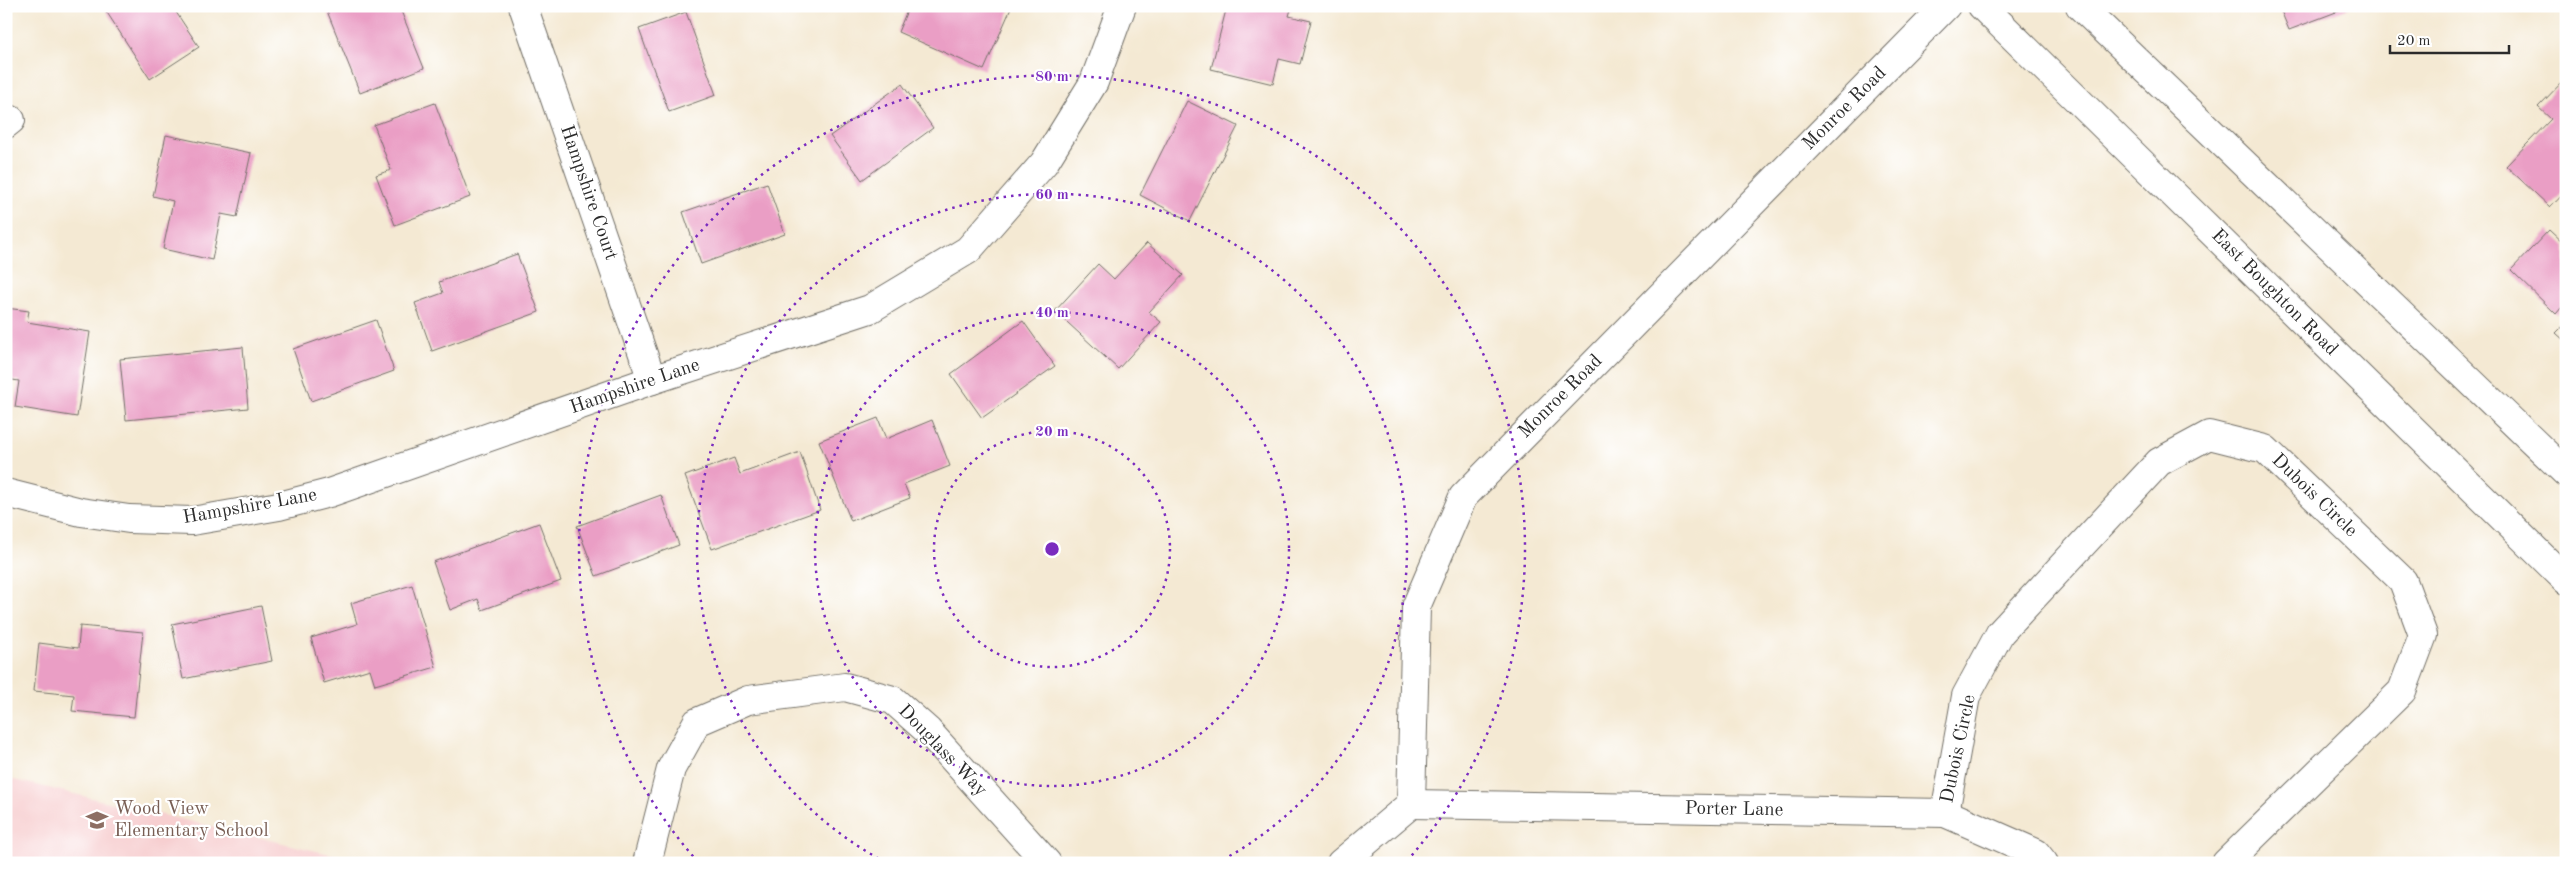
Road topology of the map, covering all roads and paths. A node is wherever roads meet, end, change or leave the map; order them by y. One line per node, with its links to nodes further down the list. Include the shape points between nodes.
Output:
1 (523, 6): 6 (street, Hampshire Court)
2 (1122, 6): 6 (street, Hampshire Lane, via 1094,82 1044,163 968,250 870,309)
3 (1946, 6): 10 (street, Monroe Road, via 1463,497 1416,607)
4 (1982, 6): 9 (street, East Boughton Road)
5 (2080, 6): 7 (street)
6 (652, 380): 8 (street, Hampshire Lane, via 329,493 279,506 192,521 81,512)
7 (2566, 473)
8 (6, 493)
9 (2566, 580)
10 (1412, 804): 11 (street, Porter Lane); 14 (street)
11 (1945, 813): 15 (street, Porter Lane, via 2036,853); 16 (street, Dubois Circle, via 1966,696 2000,633 2159,462 2209,435 2265,449 2403,581 2423,635 2402,691)
12 (648, 863): 13 (street, Douglass Way, via 671,770 697,722 748,700 845,688 893,700 928,731)
13 (1047, 863)
14 (1341, 863)
15 (2044, 863)
16 (2226, 863)

